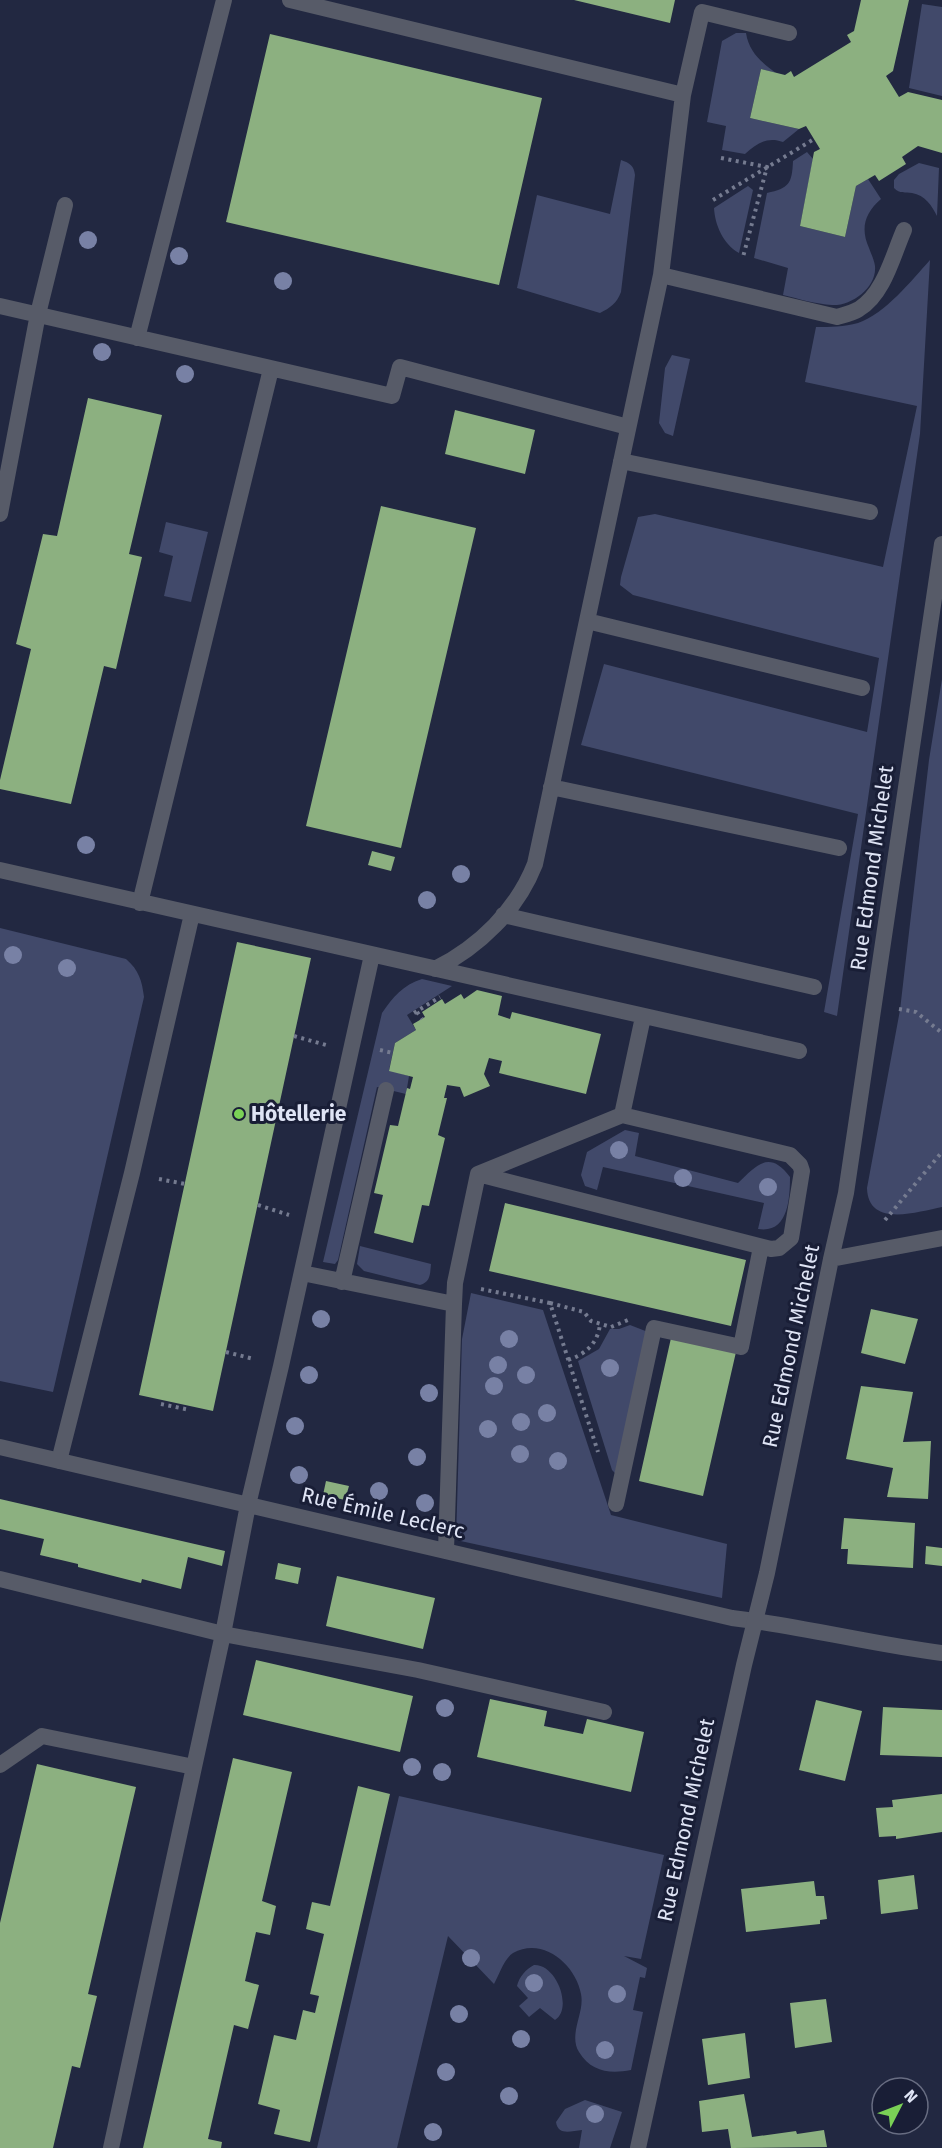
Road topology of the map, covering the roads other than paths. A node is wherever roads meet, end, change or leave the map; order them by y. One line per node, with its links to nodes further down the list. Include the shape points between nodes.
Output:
1 (224, 0): 11 (street)
2 (290, 0): 5 (street)
3 (703, 6): 4 (street); 5 (street)
4 (789, 33)
5 (683, 95): 8 (street)
6 (65, 204): 10 (street)
7 (904, 230): 8 (street, via 873,297 859,309 837,317)
8 (661, 275): 13 (street)
9 (0, 306): 10 (street)
10 (38, 314): 11 (street); 16 (street)
11 (137, 338): 12 (street)
12 (271, 369): 13 (street, via 392,396 400,367); 23 (street)
13 (628, 427): 14 (street)
14 (621, 461): 15 (street); 18 (street)
15 (870, 512)
16 (0, 514)
17 (942, 544): 36 (street, Rue Edmond Michelet, via 867,1063)
18 (587, 621): 19 (street); 20 (street)
19 (862, 688)
20 (551, 787): 21 (street); 25 (street, via 535,864 528,882)
21 (839, 848)
22 (0, 870): 23 (street)
23 (140, 903): 24 (street)
24 (192, 914): 26 (street); 41 (street, via 132,1173)
25 (503, 915): 27 (street, via 471,947); 28 (street)
26 (372, 955): 27 (street); 37 (street)
27 (435, 969): 29 (street)
28 (814, 987)
29 (643, 1017): 30 (street); 32 (street)
30 (799, 1051)
31 (386, 1090): 38 (street)
32 (622, 1115): 33 (street); 35 (street, via 783,1153 795,1160 802,1171 791,1238 779,1248)
33 (478, 1174): 35 (street); 39 (street)
34 (942, 1238): 36 (street)
35 (761, 1247): 42 (street, via 741,1347 654,1328)
36 (831, 1259): 46 (street, Rue Edmond Michelet)
37 (302, 1274): 38 (street); 43 (street)
38 (342, 1282): 39 (street)
39 (454, 1304): 44 (street)
40 (0, 1447): 41 (street, Rue Émile Leclerc)
41 (58, 1461): 43 (street, Rue Émile Leclerc)
42 (615, 1504)
43 (248, 1505): 44 (street, Rue Émile Leclerc); 47 (street)
44 (446, 1551): 46 (street, Rue Émile Leclerc)
45 (0, 1579): 47 (street)
46 (755, 1621): 48 (street, Rue Émile Leclerc); 53 (street, Rue Edmond Michelet)
47 (223, 1634): 49 (street, via 418,1670); 51 (street)
48 (942, 1653)
49 (604, 1712)
50 (0, 1765): 51 (street, via 42,1736)
51 (194, 1767): 52 (street)
52 (111, 2148)
53 (638, 2148)

